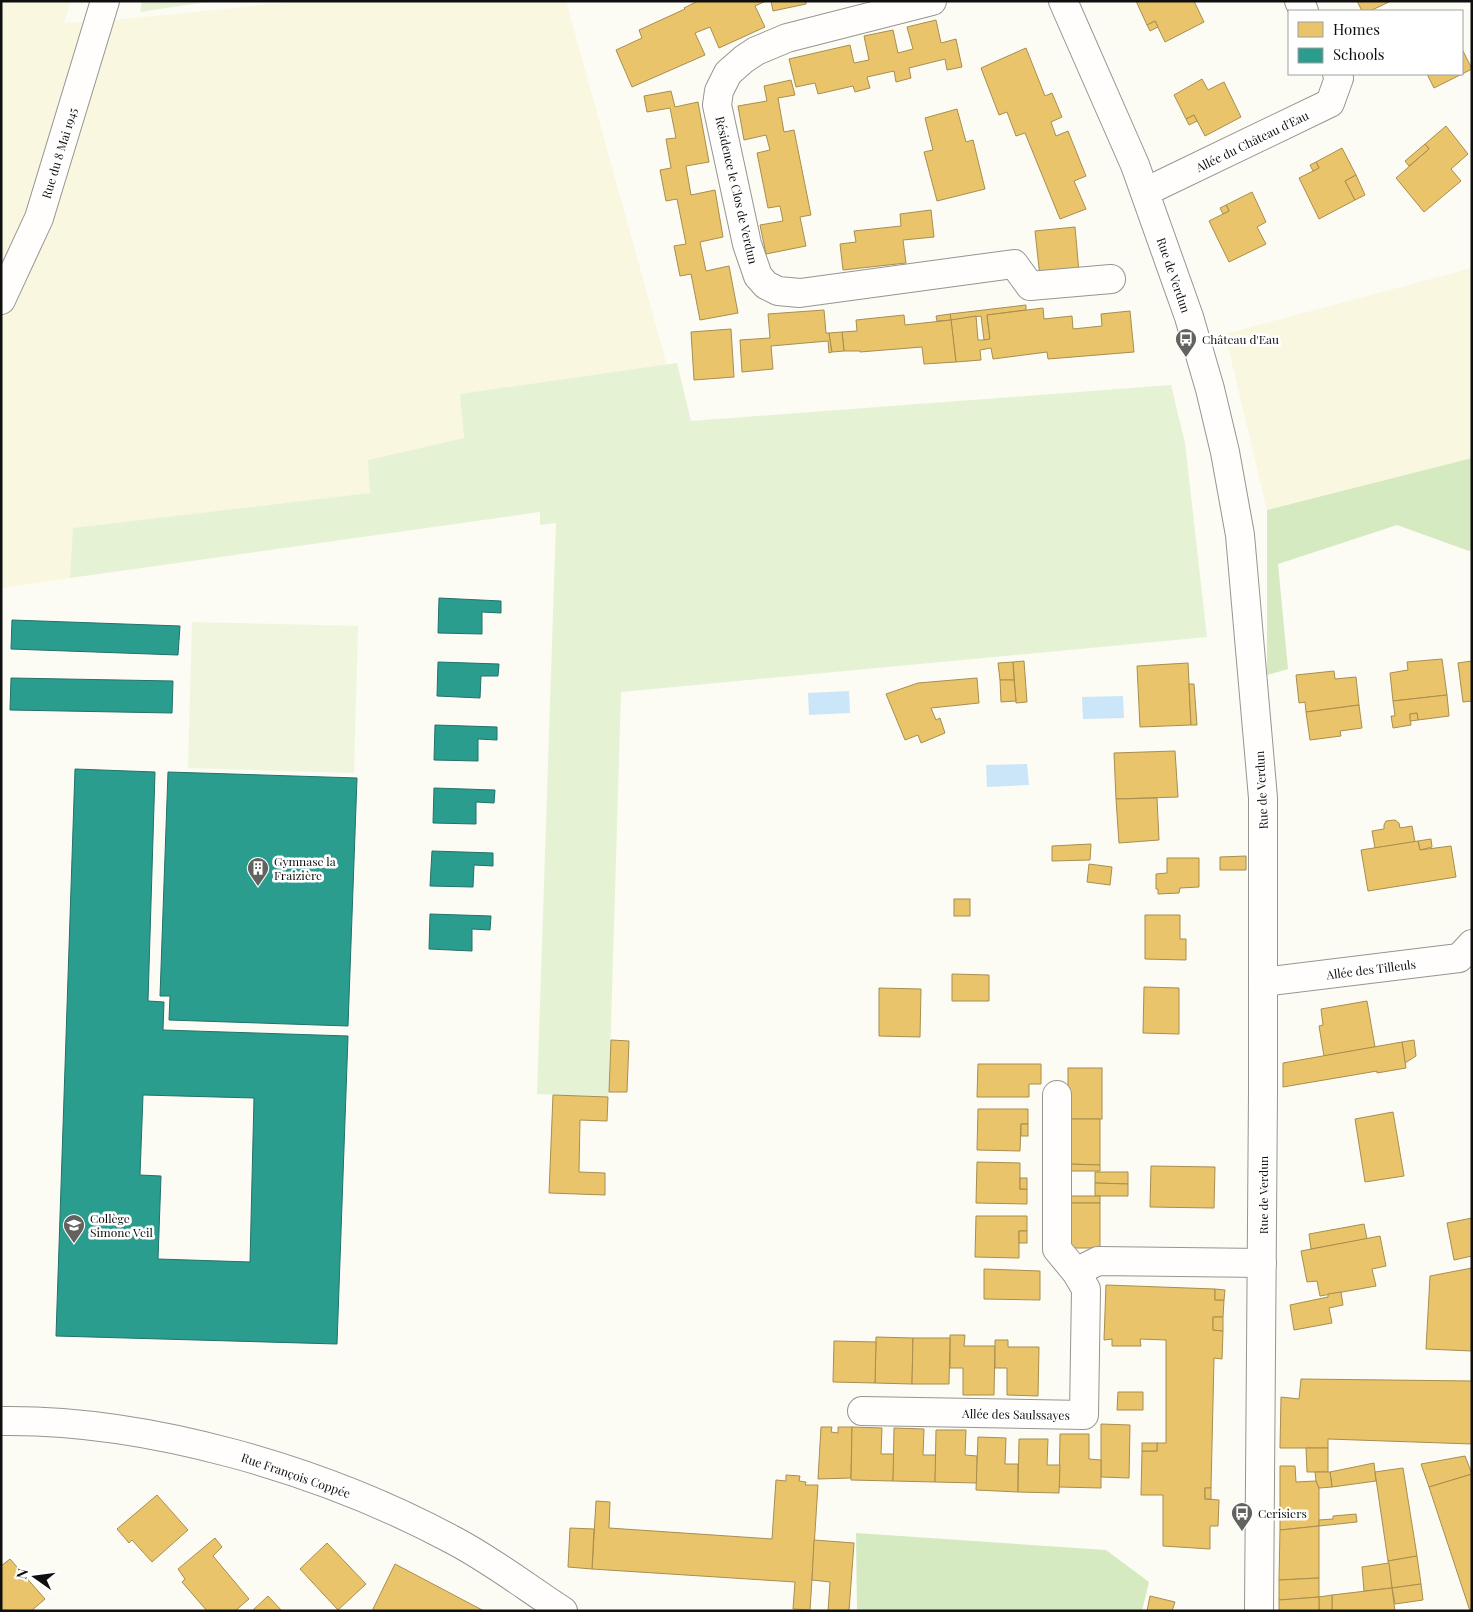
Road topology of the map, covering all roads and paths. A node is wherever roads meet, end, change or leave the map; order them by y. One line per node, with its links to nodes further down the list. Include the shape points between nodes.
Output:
1 (105, 1): 7 (street, Rue du 8 Mai 1945, via 39,218)
2 (932, 1): 6 (street, Résidence le Clos de Verdun, via 787,38 744,58 728,73 719,91 717,105 747,244 758,276 766,285 790,293 1014,264 1030,286)
3 (1063, 1): 5 (street, Rue de Verdun)
4 (1338, 75): 5 (street, Allée du Château d'Eau, via 1330,104)
5 (1145, 192): 9 (street, Rue de Verdun, via 1189,316 1210,389 1240,535 1263,798)
6 (1111, 279)
7 (1, 300)
8 (1472, 944): 9 (street, Allée des Tilleuls, via 1459,958)
9 (1263, 982): 11 (street, Rue de Verdun)
10 (1057, 1095): 12 (street, Allée des Saulssayes, via 1057,1249)
11 (1262, 1263): 12 (street, via 1098,1261); 16 (street, Rue de Verdun)
12 (1076, 1272): 13 (street, Allée des Saulssayes, via 1086,1288 1084,1415)
13 (862, 1410)
14 (1, 1421): 15 (street, Rue François Coppée, via 104,1427 172,1439 310,1477 403,1515 453,1540)
15 (563, 1611)
16 (1259, 1611)

